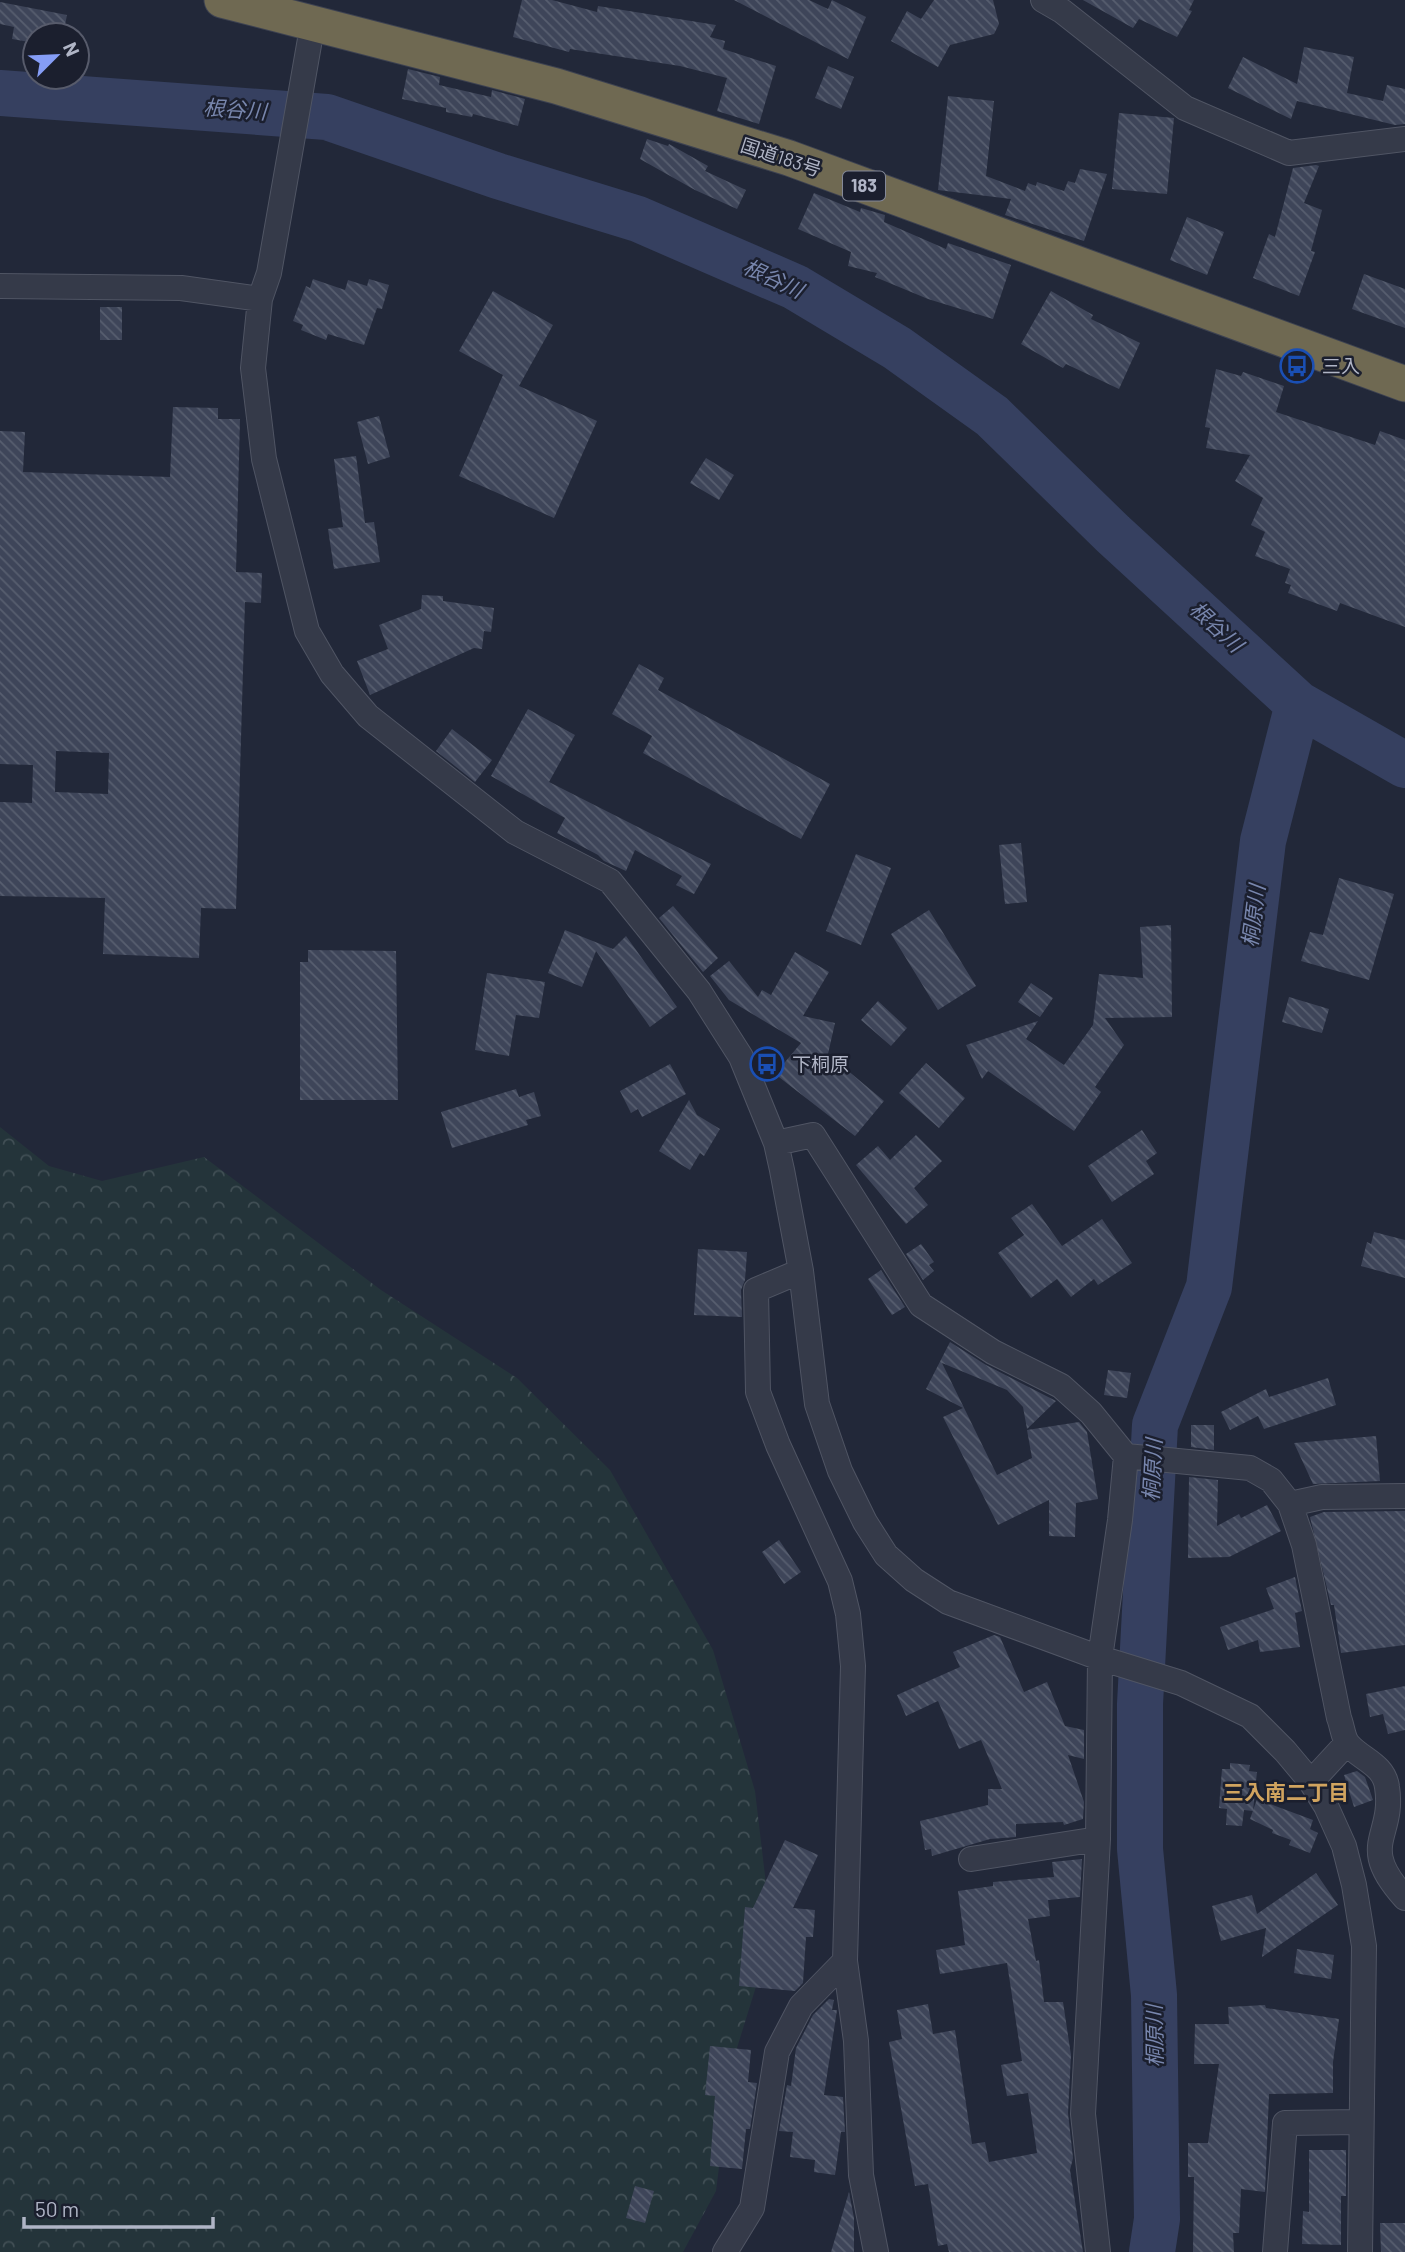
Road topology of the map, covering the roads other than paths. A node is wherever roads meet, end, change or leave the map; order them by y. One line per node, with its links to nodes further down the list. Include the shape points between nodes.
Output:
1 (222, 0): 3 (highway, 国道183号 / 183)
2 (1044, 0): 4 (street, via 1185,108 1289,153)
3 (300, 13): 6 (street, via 300,83 269,273); 7 (highway, 国道183号 / 183, via 789,158)
4 (1405, 139)
5 (0, 286): 6 (street, via 181,288)
6 (260, 299): 8 (street, via 253,369 264,459 307,631 332,674 368,716 515,832 610,881 699,991 741,1057)
7 (1405, 384)
8 (776, 1143): 9 (street); 10 (street, via 813,1135 921,1305 993,1352 1061,1386)
9 (801, 1271): 13 (street, via 817,1404 840,1471 886,1555 948,1602); 19 (street, via 756,1290 758,1392 840,1581 848,1614 853,1667)
10 (1129, 1457): 12 (street, via 1250,1468 1271,1480); 13 (street)
11 (1405, 1496): 12 (street, via 1322,1497)
12 (1290, 1504): 14 (street, via 1304,1545)
13 (1106, 1659): 15 (street, via 1181,1683 1250,1716); 16 (street)
14 (1347, 1743): 15 (street); 18 (street, via 1376,1765 1387,1786 1386,1814 1377,1845 1383,1868)
15 (1311, 1782): 20 (street, via 1344,1846 1364,1946)
16 (1098, 1839): 17 (street); 23 (street, via 1083,2114)
17 (971, 1859)
18 (1405, 1898)
19 (845, 1961): 21 (street, via 801,2006 776,2052 752,2208); 22 (street, via 856,2041 861,2175)
20 (1360, 2122): 24 (street, via 1285,2123); 25 (street)
21 (725, 2252)
22 (876, 2252)
23 (1098, 2252)
24 (1275, 2252)
25 (1360, 2252)

